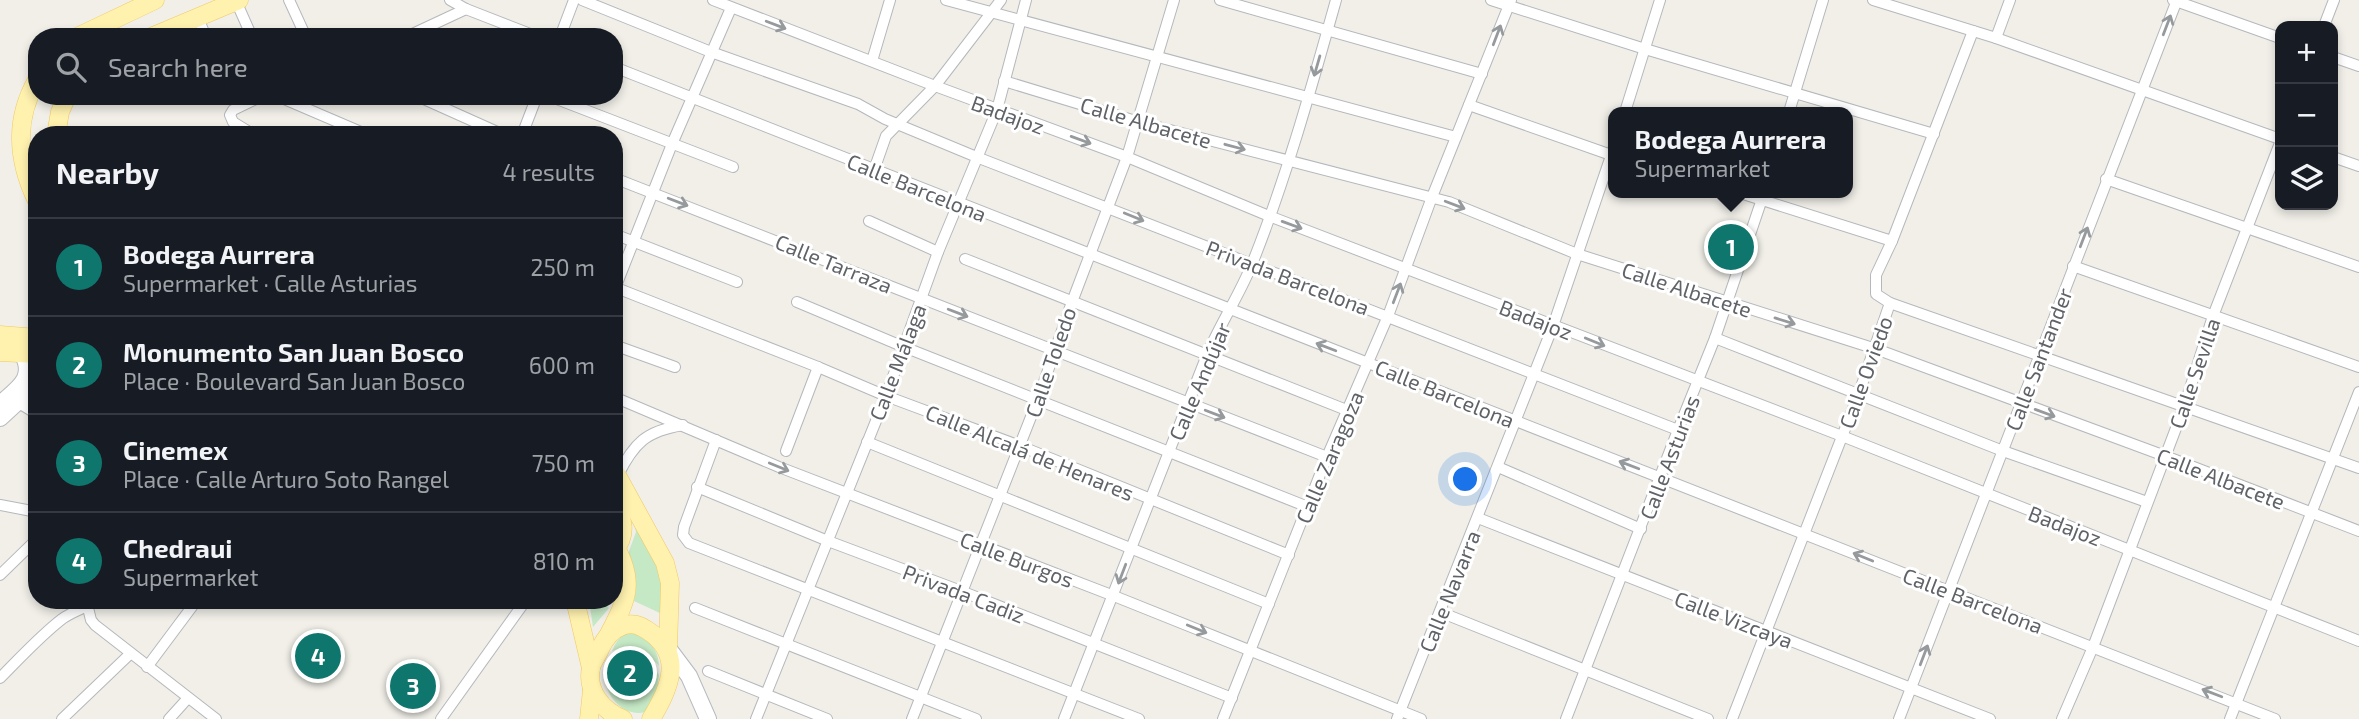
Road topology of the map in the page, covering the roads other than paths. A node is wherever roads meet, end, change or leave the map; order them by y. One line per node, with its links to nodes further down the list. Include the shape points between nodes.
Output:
1 (155, 0): 31 (main road)
2 (289, 0): 35 (street)
3 (450, 0): 25 (street)
4 (574, 0): 38 (street)
5 (582, 0): 44 (street)
6 (713, 0): 24 (street, Badajoz)
7 (750, 0): 26 (street)
8 (890, 0): 47 (street)
9 (946, 0): 27 (street)
10 (1001, 0): 27 (street)
11 (1026, 0): 29 (street, Calle Málaga)
12 (1174, 0): 45 (street, Calle Toledo)
13 (1220, 0): 39 (street)
14 (1336, 0): 39 (street, Calle Andújar)
15 (1491, 0): 23 (street)
16 (1660, 0): 43 (street)
17 (1823, 0): 54 (street)
18 (1873, 0): 40 (street)
19 (2010, 0): 42 (street)
20 (2175, 0): 41 (street); 53 (street, Calle Santander, one-way to 20)
21 (2334, 0): 30 (street)
22 (237, 1): 28 (main road); 34 (street)
23 (1510, 2): 43 (street); 50 (street, Calle Zaragoza, one-way to 23)
24 (732, 8): 26 (street, Badajoz); 44 (street)
25 (466, 9): 36 (street); 37 (street)
26 (746, 13): 47 (street, Badajoz, one-way to 47)
27 (991, 13): 29 (street); 52 (street)
28 (198, 18): 32 (main road); 33 (street)
29 (1021, 20): 45 (street); 51 (street, Calle Málaga)
30 (2326, 21)
31 (96, 28)
32 (173, 28)
33 (202, 28)
34 (248, 28)
35 (302, 28)
36 (425, 28)
37 (515, 28)
38 (563, 28)
39 (1328, 30): 50 (street); 55 (street, Calle Andújar, one-way to 55)
40 (1973, 31): 42 (street); 77 (street, Calle Oviedo)
41 (2275, 36)
42 (1996, 38): 53 (street)
43 (1645, 49): 54 (street); 65 (street)
44 (711, 52): 56 (street); 71 (street, Privada Barcelona, via 858,104)
45 (1158, 57): 55 (street); 70 (street, Calle Toledo)
46 (2338, 59): 48 (street)
47 (872, 61): 52 (street, Badajoz)
48 (2359, 66)
49 (623, 71): 56 (street, Calle Barcelona)
50 (1482, 74): 64 (street, Calle Zaragoza)
51 (1004, 81): 68 (street, Calle Málaga); 70 (street, Calle Albacete)
52 (935, 86): 68 (street, Badajoz); 71 (street)
53 (2142, 90): 79 (street); 92 (street, Calle Santander)
54 (1795, 93): 66 (street); 67 (street)
55 (1308, 97): 78 (street); 86 (street, Calle Andújar)
56 (691, 99): 80 (street); 90 (street, Calle Barcelona)
57 (28, 100): 91 (main road, via 20,133)
58 (63, 105): 72 (main road)
59 (243, 105): 73 (street, via 229,117)
60 (298, 105): 74 (street)
61 (437, 105): 75 (street)
62 (534, 105): 76 (street)
63 (572, 105): 80 (street)
64 (1469, 105): 78 (street, Calle Zaragoza); 82 (street)
65 (1627, 107)
66 (1791, 107)
67 (1842, 107)
68 (997, 110): 83 (street, Badajoz, one-way to 83); 84 (street, Calle Málaga)
69 (1853, 110): 77 (street)
70 (1139, 122): 83 (street, Calle Toledo); 86 (street, Calle Albacete, one-way to 86)
71 (899, 124): 84 (street, Privada Barcelona); 90 (street, via 886,136)
72 (58, 126)
73 (239, 126)
74 (347, 126)
75 (484, 126)
76 (525, 126)
77 (1934, 134): 105 (street, Calle Oviedo)
78 (1456, 137): 95 (street, Calle Zaragoza)
79 (2275, 139)
80 (672, 144): 88 (street); 94 (street)
81 (2278, 147): 102 (street, Calle Sevilla)
82 (1608, 151)
83 (1127, 157): 99 (street, Calle Toledo); 100 (street, Badajoz)
84 (979, 158): 98 (street, Calle Málaga); 99 (street, Privada Barcelona)
85 (2338, 159): 87 (street)
86 (1289, 161): 95 (street, Calle Albacete); 100 (street, Calle Andújar)
87 (2359, 166)
88 (733, 167)
89 (1608, 167): 108 (street, Calle Navarra)
90 (874, 170): 98 (street, Calle Barcelona)
91 (28, 178)
92 (2106, 179): 102 (street); 111 (street, Calle Santander, one-way to 92)
93 (623, 181): 94 (street, Calle Tarraza)
94 (653, 193): 104 (street); 117 (street, Calle Tarraza, one-way to 117)
95 (1432, 197): 108 (street, Calle Albacete, one-way to 108); 114 (street, Calle Zaragoza)
96 (1762, 198): 120 (street, Calle Asturias)
97 (1769, 198): 105 (street)
98 (959, 204): 106 (street, Calle Málaga); 107 (street, Calle Barcelona)
99 (1108, 207): 107 (street, Calle Toledo); 110 (street, Privada Barcelona, one-way to 110)
100 (1269, 216): 110 (street, Calle Andújar); 114 (street, Badajoz, one-way to 114)
101 (869, 221): 106 (street)
102 (2247, 229): 112 (street); 124 (street, Calle Sevilla)
103 (623, 237): 104 (street)
104 (633, 241): 113 (street); 115 (street)
105 (1892, 241): 121 (street, Calle Oviedo, via 1875,284 1876,294)
106 (938, 252): 117 (street, Calle Málaga)
107 (1089, 254): 119 (street, Calle Toledo); 122 (street, Calle Barcelona)
108 (1577, 254): 120 (street, Calle Albacete); 125 (street, Calle Navarra)
109 (965, 259): 119 (street)
110 (1252, 264): 122 (street, Calle Andújar); 123 (street, Privada Barcelona)
111 (2073, 266): 124 (street); 137 (street, Calle Santander)
112 (2359, 267)
113 (623, 268)
114 (1407, 268): 123 (street, Calle Zaragoza, one-way to 114); 125 (street, Badajoz)
115 (737, 282)
116 (623, 292): 141 (street, Calle Alcalá de Henares)
117 (921, 299): 132 (street, Calle Málaga); 135 (street, Calle Tarraza, one-way to 135)
118 (797, 302): 132 (street)
119 (1072, 302): 135 (street, Calle Toledo); 138 (street)
120 (1728, 303): 128 (street, Calle Asturias); 134 (street, Calle Albacete, one-way to 134)
121 (1890, 303): 134 (street, Calle Oviedo); 137 (street)
122 (1230, 309): 138 (street, Calle Andújar); 139 (street, Calle Barcelona, one-way to 122)
123 (1388, 316): 139 (street, Calle Zaragoza); 144 (street, Privada Barcelona)
124 (2213, 316): 143 (street); 155 (street, Calle Sevilla)
125 (1553, 326): 144 (street, Calle Navarra); 145 (street, Badajoz, one-way to 145)
126 (0, 330): 129 (street)
127 (0, 335): 130 (main road)
128 (1715, 338): 145 (street, Calle Asturias); 148 (street)
129 (28, 344)
130 (28, 345)
131 (28, 347): 136 (main road)
132 (904, 347): 149 (street, Calle Málaga); 150 (street)
133 (623, 348): 142 (street)
134 (1875, 349): 148 (street, Calle Oviedo); 154 (street, Calle Albacete)
135 (1056, 351): 150 (street, Calle Toledo); 153 (street, Calle Tarraza)
136 (0, 352)
137 (2039, 354): 154 (street, Calle Santander); 155 (street)
138 (1207, 355): 153 (street, Calle Andújar); 158 (street)
139 (1369, 363): 158 (street, Calle Zaragoza); 160 (street, Calle Barcelona)
140 (28, 364): 152 (street, via 27,376)
141 (818, 366): 149 (street, Calle Alcalá de Henares); 168 (street)
142 (675, 367)
143 (2359, 367)
144 (1534, 373): 160 (street, Calle Navarra); 162 (street, Privada Barcelona)
145 (1697, 383): 162 (street, Calle Asturias); 164 (street, Badajoz)
146 (28, 389): 152 (street)
147 (2359, 392): 173 (street)
148 (1859, 393): 164 (street, Calle Oviedo); 169 (street)
149 (886, 396): 166 (street, Calle Málaga); 167 (street, Calle Alcalá de Henares)
150 (1038, 399): 167 (street, Calle Toledo); 170 (street)
151 (623, 400): 157 (street, Calle Burgos)
152 (9, 401): 156 (street); 159 (street)
153 (1188, 404): 170 (street, Calle Andújar); 172 (street, Calle Tarraza, one-way to 172)
154 (2021, 404): 169 (street, Calle Santander); 171 (street, Calle Albacete, one-way to 171)
155 (2184, 407): 171 (street, Calle Sevilla); 173 (street)
156 (28, 410)
157 (650, 411): 161 (street, Calle Burgos); 163 (street)
158 (1349, 411): 172 (street, Calle Zaragoza)
159 (0, 418)
160 (1517, 422): 175 (street, Calle Navarra); 177 (street, Calle Barcelona, one-way to 160)
161 (683, 425): 163 (street); 165 (street, Calle Burgos)
162 (1678, 430): 177 (street, Calle Asturias)
163 (652, 433): 174 (street)
164 (1842, 436): 181 (street, Badajoz); 192 (street, Calle Oviedo)
165 (716, 440): 179 (street); 180 (street, Calle Burgos, one-way to 180)
166 (867, 442): 180 (street, Calle Málaga); 182 (street)
167 (1020, 446): 182 (street, Calle Toledo); 183 (street, Calle Alcalá de Henares)
168 (786, 451)
169 (2003, 451): 181 (street, Calle Santander); 184 (street)
170 (1169, 452): 183 (street, Calle Andújar); 186 (street)
171 (2165, 456): 184 (street, Calle Sevilla); 188 (street, Calle Albacete)
172 (1327, 457): 186 (street, Calle Zaragoza)
173 (2332, 458): 176 (street); 188 (street)
174 (623, 463)
175 (1498, 467): 189 (street, Calle Navarra); 190 (street)
176 (2359, 468)
177 (1660, 477): 190 (street, Calle Asturias); 192 (street, Calle Barcelona)
178 (623, 486): 228 (main road, via 665,563 670,583)
179 (697, 487): 193 (street, Privada Cadiz); 202 (street, via 684,527 689,543)
180 (847, 493): 193 (street, Calle Málaga); 194 (street, Calle Burgos)
181 (1986, 495): 197 (street, Badajoz); 204 (street, Calle Santander)
182 (1000, 496): 194 (street, Calle Toledo); 196 (street)
183 (1151, 501): 196 (street, Calle Andújar); 198 (street, Calle Alcalá de Henares)
184 (2147, 502): 197 (street, Calle Sevilla)
185 (0, 505): 187 (street)
186 (1308, 507): 198 (street, Calle Zaragoza)
187 (28, 510)
188 (2311, 512): 191 (street, Calle Albacete); 209 (street)
189 (1478, 518): 201 (street, Calle Vizcaya); 218 (street, Calle Navarra)
190 (1641, 528): 201 (street, Calle Asturias)
191 (2359, 531)
192 (1805, 533): 204 (street, Calle Barcelona, one-way to 192); 221 (street, Calle Oviedo)
193 (828, 541): 202 (street, Calle Málaga); 203 (street, Privada Cadiz)
194 (981, 545): 203 (street, Calle Toledo); 206 (street, Calle Burgos)
195 (28, 548): 200 (street)
196 (1132, 549): 206 (street, Calle Andújar, one-way to 206); 207 (street)
197 (2129, 550): 209 (street, Badajoz); 227 (street, Calle Sevilla)
198 (1289, 555): 207 (street, Calle Zaragoza)
199 (623, 561): 205 (main road, via 627,578)
200 (0, 575)
201 (1622, 576): 221 (street, Calle Vizcaya); 233 (street, Calle Asturias)
202 (809, 591): 223 (street); 225 (street, Calle Málaga)
203 (961, 591): 223 (street, Calle Toledo); 226 (street, Privada Cadiz)
204 (1948, 591): 227 (street, Calle Barcelona); 236 (street, Calle Santander, one-way to 204)
205 (623, 595)
206 (1114, 596): 226 (street, Calle Andújar); 229 (street, Calle Burgos, one-way to 229)
207 (1269, 604): 229 (street, Calle Zaragoza)
208 (695, 608): 225 (street)
209 (2274, 608): 224 (street, Badajoz); 243 (street)
210 (72, 609): 219 (street)
211 (78, 609): 219 (street)
212 (88, 609): 230 (street, via 95,625)
213 (190, 609): 231 (street)
214 (520, 609): 249 (street)
215 (577, 609): 232 (main road)
216 (615, 609): 222 (main road)
217 (621, 609): 220 (main road)
218 (1440, 612): 233 (street); 244 (street, Calle Navarra)
219 (72, 613): 235 (street)
220 (638, 624): 222 (main road, via 626,624); 228 (main road)
221 (1767, 633): 236 (street, Calle Vizcaya); 263 (street, Calle Oviedo)
222 (609, 634): 232 (main road)
223 (942, 641): 239 (street); 240 (street, Calle Toledo)
224 (2359, 641)
225 (786, 643): 238 (street, Calle Málaga); 240 (street)
226 (1094, 645): 239 (street, Calle Andújar); 242 (street, Privada Cadiz)
227 (2093, 647): 243 (street, Calle Barcelona, one-way to 227); 266 (street, Calle Sevilla)
228 (668, 648): 245 (main road, via 669,682); 252 (street, via 689,676)
229 (1251, 651): 242 (street, Calle Zaragoza); 244 (street, Calle Burgos)
230 (130, 654): 231 (street); 246 (street)
231 (147, 667): 241 (street)
232 (591, 668): 237 (main road)
233 (1585, 670): 261 (street, Calle Asturias); 262 (street)
234 (709, 671): 238 (street)
235 (0, 678)
236 (1912, 688): 264 (street, Calle Santander); 265 (street, Calle Vizcaya)
237 (592, 690): 250 (main road); 251 (main road, via 606,709)
238 (766, 694): 253 (street, Calle Málaga); 254 (street)
239 (1075, 694): 257 (street, Calle Andújar); 258 (street)
240 (920, 697): 255 (street, Calle Toledo); 256 (street)
241 (188, 698): 247 (street); 248 (street)
242 (1232, 698): 259 (street, Calle Zaragoza)
243 (2237, 702): 267 (street); 268 (street, Calle Barcelona)
244 (1398, 715): 260 (street, Calle Burgos)
245 (649, 717)
246 (62, 719)
247 (169, 719)
248 (216, 719)
249 (441, 719)
250 (589, 719)
251 (623, 719)
252 (708, 719)
253 (755, 719)
254 (827, 719)
255 (912, 719)
256 (976, 719)
257 (1064, 719)
258 (1139, 719)
259 (1223, 719)
260 (1421, 719)
261 (1566, 719)
262 (1708, 719)
263 (1732, 719)
264 (1899, 719)
265 (1990, 719)
266 (2062, 719)
267 (2230, 719)
268 (2275, 719)

